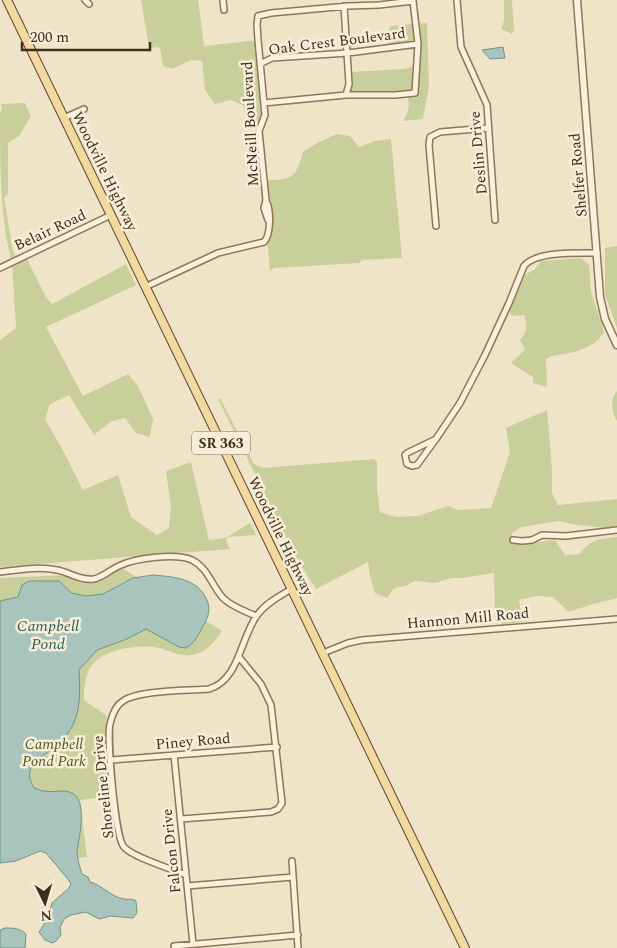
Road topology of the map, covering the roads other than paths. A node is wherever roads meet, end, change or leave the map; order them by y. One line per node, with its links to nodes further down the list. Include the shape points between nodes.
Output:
1 (7, 0): 14 (main road, Woodville Highway / SR 363)
2 (223, 0): 7 (street)
3 (457, 0): 15 (street, Deslin Drive, via 461,48 486,100)
4 (577, 0): 19 (street, Shelfer Road)
5 (413, 1): 6 (street); 8 (street)
6 (344, 6): 9 (street); 10 (street, McNeill Boulevard, via 258,16)
7 (224, 10)
8 (418, 44): 9 (street, Oak Crest Boulevard); 11 (street, via 415,94)
9 (348, 53): 10 (street, Oak Crest Boulevard, via 272,58); 11 (street)
10 (260, 64): 12 (street, McNeill Boulevard)
11 (346, 95): 12 (street)
12 (264, 103): 21 (street, McNeill Boulevard, via 265,115 259,132 266,200 270,209 269,234 264,242 218,253)
13 (84, 109): 14 (street)
14 (64, 118): 16 (main road, Woodville Highway / SR 363)
15 (488, 128): 17 (street, Deslin Drive); 18 (street, via 440,132 430,137)
16 (111, 215): 20 (street, Belair Road); 21 (main road, Woodville Highway / SR 363)
17 (496, 220)
18 (436, 226)
19 (597, 253): 22 (street, Shelfer Road, via 603,312); 23 (street, via 551,255 528,261 485,355 460,403)
20 (0, 268)
21 (145, 287): 27 (main road, Woodville Highway / SR 363)
22 (617, 345)
23 (436, 439): 23 (street, via 417,466 407,464 407,452)
24 (617, 530): 25 (street)
25 (513, 540)
26 (0, 572): 28 (street, via 56,569 88,580 135,560 179,557 198,563 225,600)
27 (291, 589): 28 (street, Shoreline Drive); 30 (main road, Woodville Highway / SR 363)
28 (256, 616): 31 (street, Shoreline Drive)
29 (617, 619): 30 (street, Hannon Mill Road, via 362,640)
30 (322, 653): 44 (main road, Woodville Highway / SR 363)
31 (239, 656): 32 (street, via 269,698); 34 (street, Shoreline Drive, via 216,687 136,695 120,704 110,722)
32 (277, 747): 33 (street, Piney Road); 35 (street, via 282,797 279,808 271,812)
33 (174, 756): 34 (street, Piney Road); 35 (street, Falcon Drive)
34 (111, 760): 37 (street, Shoreline Drive, via 120,842 130,852)
35 (181, 819): 37 (street, Falcon Drive)
36 (292, 861): 38 (street)
37 (186, 875): 39 (street, Falcon Drive)
38 (294, 877): 39 (street); 40 (street)
39 (187, 886): 41 (street, Falcon Drive)
40 (298, 935): 41 (street); 43 (street)
41 (192, 944): 42 (street)
42 (174, 946)
43 (298, 948)
44 (465, 948)

